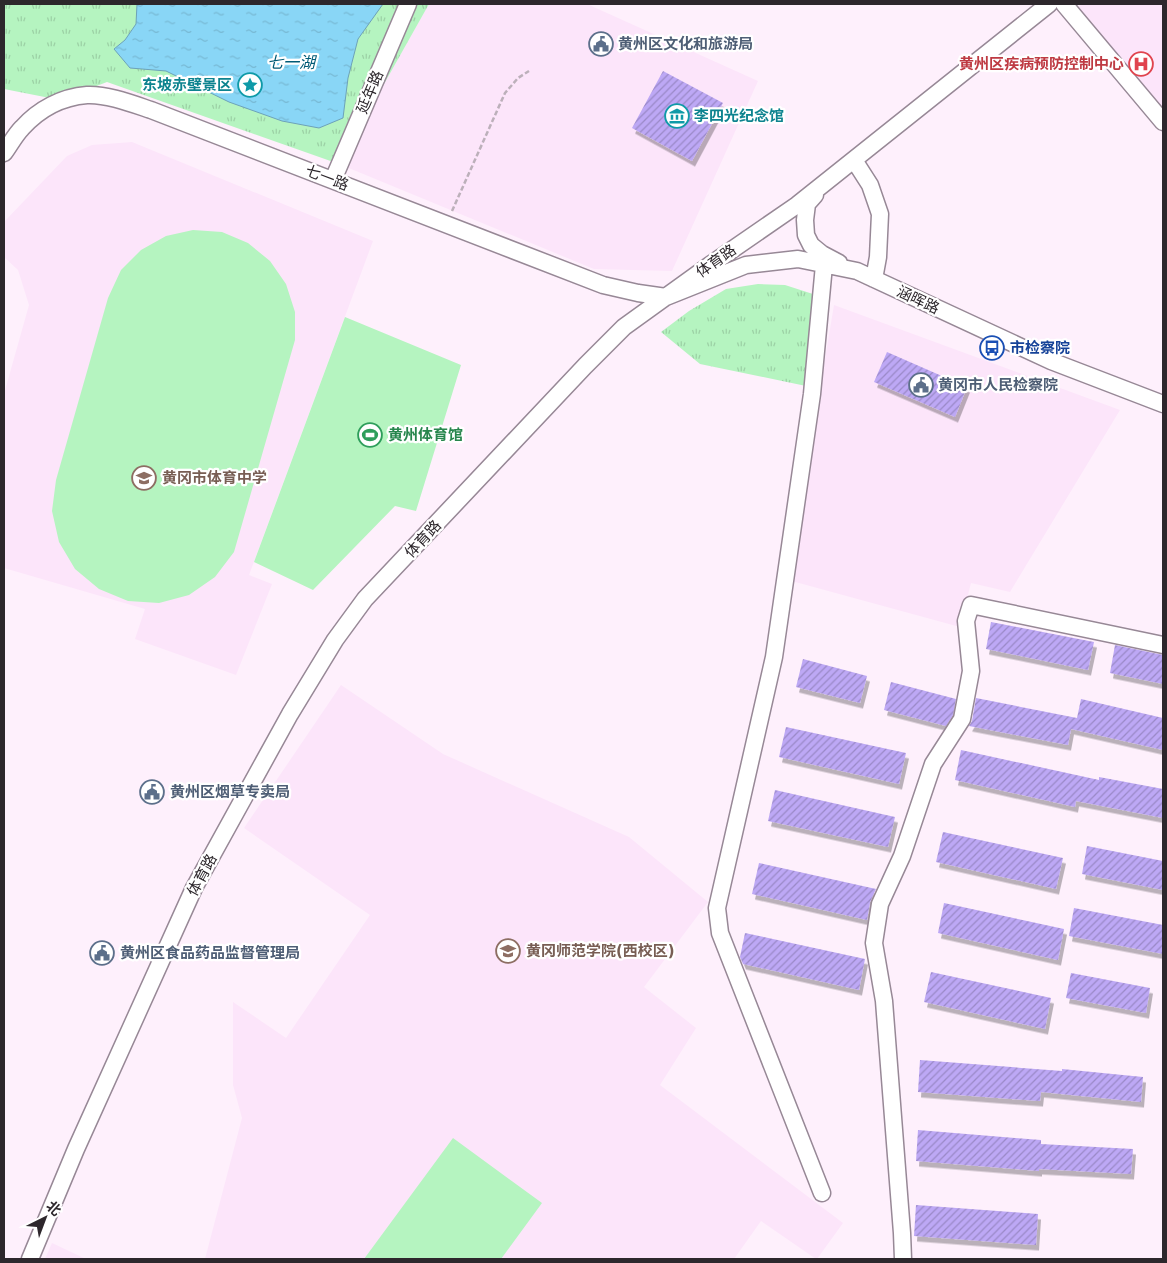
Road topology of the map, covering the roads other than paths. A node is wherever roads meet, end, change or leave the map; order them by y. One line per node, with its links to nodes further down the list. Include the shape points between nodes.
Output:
1 (408, 4): 7 (street, 延年路)
2 (1048, 4): 6 (street, 体育路)
3 (1064, 4): 4 (street)
4 (1163, 122)
5 (4, 153): 7 (street, 七一路, via 22,127 52,104 88,95 152,110)
6 (854, 160): 8 (street, 体育路); 11 (street, via 870,185 880,214)
7 (332, 180): 12 (street, 七一路, via 603,285)
8 (823, 185): 10 (street, via 807,204 806,235 811,245 822,254); 12 (street, 体育路)
9 (824, 265): 10 (street, 涵晖路); 12 (street, 涵晖路, via 798,259 746,264); 15 (street, via 812,394 774,657 717,908 720,933)
10 (857, 272): 11 (street, 涵晖路)
11 (874, 279): 13 (street, 涵晖路, via 1051,361)
12 (666, 297): 16 (street, 体育路, via 624,327 585,366 366,599 335,640 290,714 194,888)
13 (1163, 404)
14 (1163, 645): 17 (street, via 971,605 966,622 971,671 962,719 933,764 902,856 880,904 874,944 884,1001)
15 (822, 1193)
16 (30, 1259)
17 (902, 1259)

